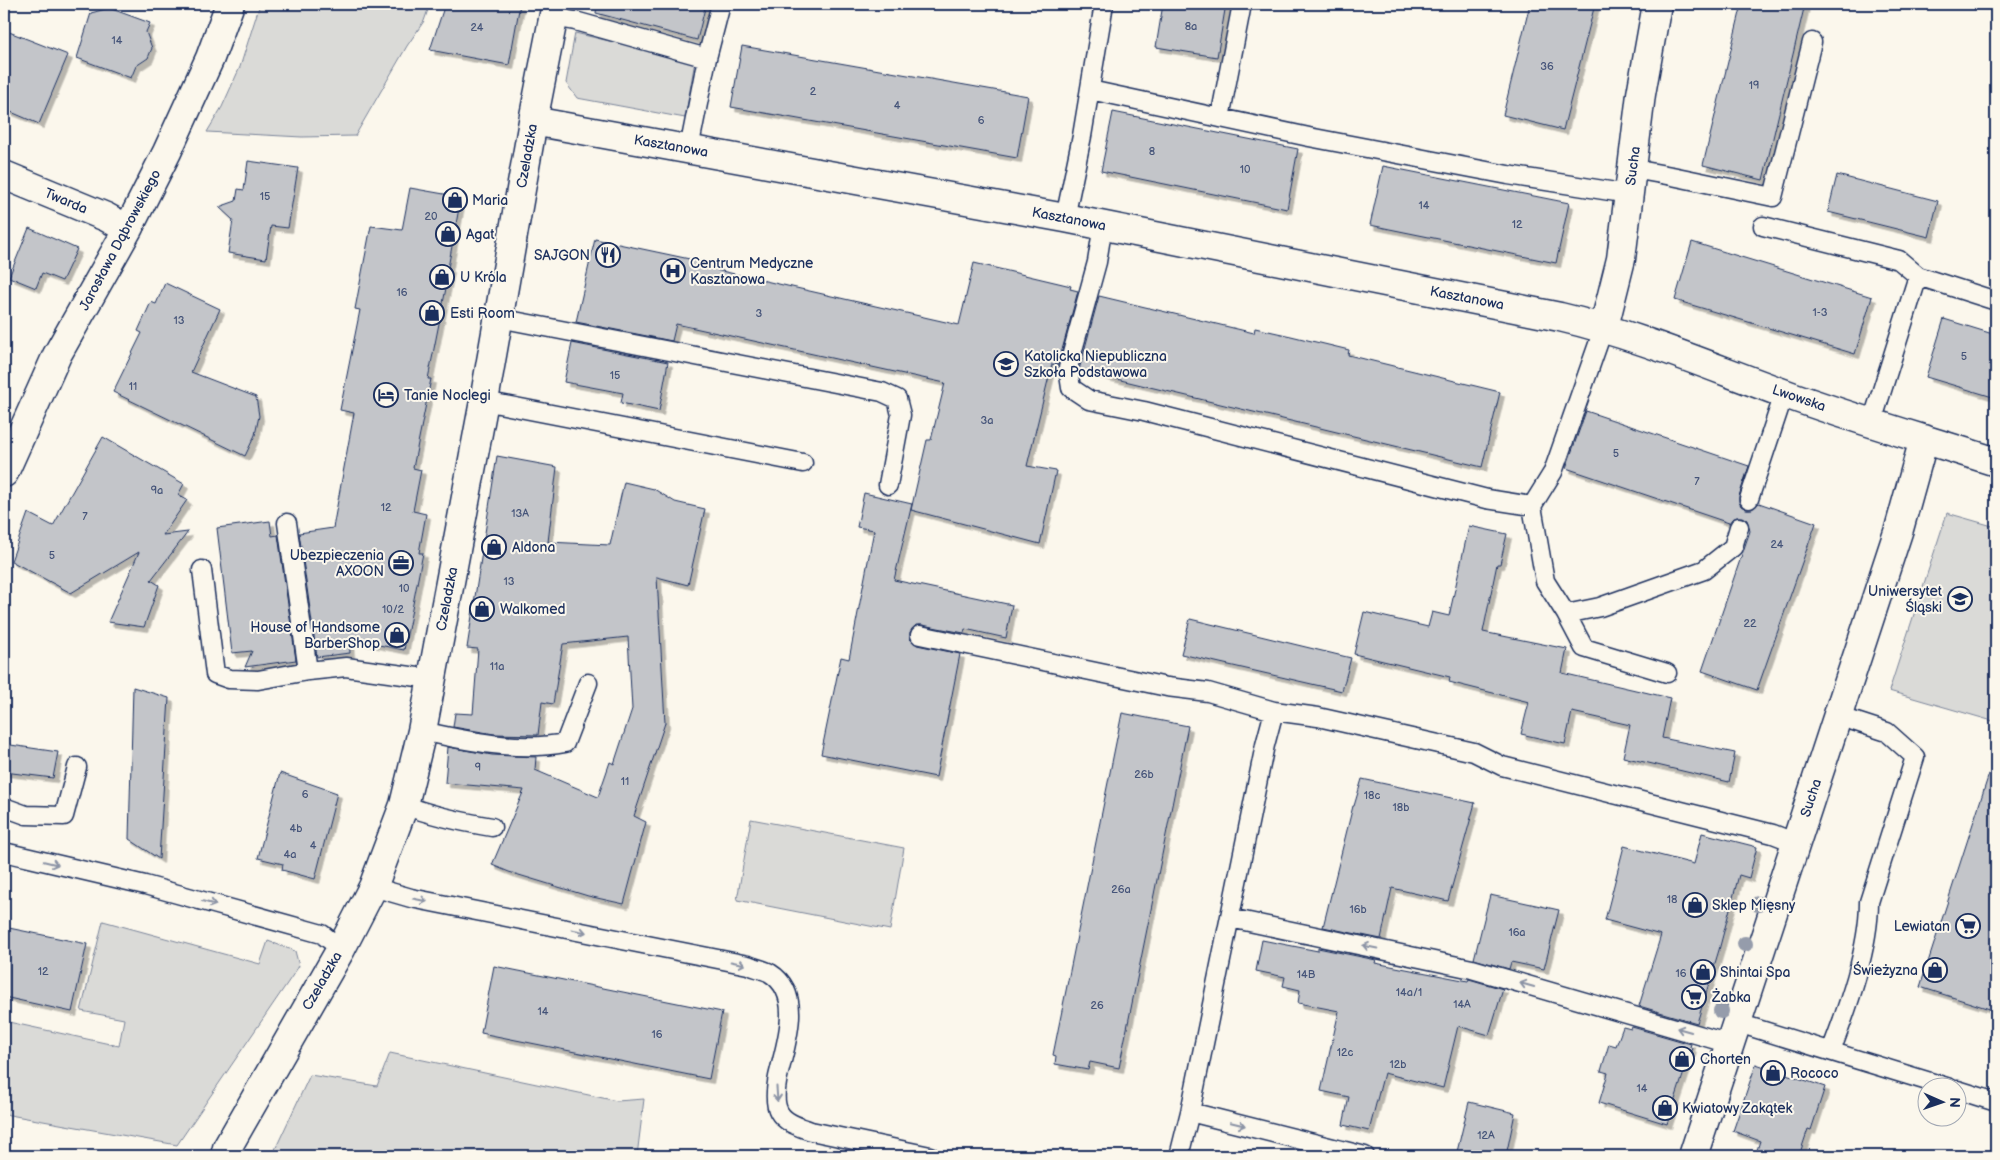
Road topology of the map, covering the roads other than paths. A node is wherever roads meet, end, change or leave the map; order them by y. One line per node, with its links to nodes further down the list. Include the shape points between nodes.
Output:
1 (230, 4): 18 (street, Jarosława Dąbrowskiego, via 210,58)
2 (721, 4): 8 (lane)
3 (1104, 4): 9 (lane)
4 (1242, 4): 10 (lane)
5 (1658, 4): 14 (street, Sucha, via 1641,94)
6 (554, 10): 8 (lane, via 575,21); 11 (street, Czeladzka)
7 (1812, 42): 14 (lane, via 1773,197 1672,176)
8 (707, 58): 12 (lane)
9 (1090, 90): 10 (lane); 15 (lane)
10 (1220, 118): 14 (lane, via 1489,171)
11 (533, 121): 12 (street, Kasztanowa); 21 (street, Czeladzka)
12 (689, 148): 15 (street, Kasztanowa)
13 (4, 175): 18 (street, Twarda)
14 (1631, 182): 22 (street, Sucha, via 1621,259)
15 (1065, 218): 16 (street, Kasztanowa)
16 (1103, 225): 22 (street, Kasztanowa); 32 (lane, via 1097,262 1068,368 1071,388 1089,400 1144,411 1487,499)
17 (1763, 226): 19 (lane, via 1899,260)
18 (128, 229): 29 (street, Jarosława Dąbrowskiego, via 57,355)
19 (1918, 276): 20 (lane); 25 (lane)
20 (1996, 301)
21 (499, 318): 24 (street, Czeladzka); 30 (lane, via 882,392 897,399 901,415)
22 (1604, 327): 23 (street, Lwowska); 32 (lane, via 1553,472)
23 (1784, 394): 25 (street, Lwowska); 31 (lane)
24 (484, 401): 28 (lane); 40 (street, Czeladzka)
25 (1872, 422): 26 (street, Lwowska)
26 (1924, 439): 27 (street, Lwowska); 43 (street, Sucha, via 1899,529)
27 (1996, 462)
28 (803, 463)
29 (4, 473)
30 (888, 485)
31 (1750, 499)
32 (1532, 506): 36 (lane, via 1545,582)
33 (287, 523): 38 (lane)
34 (1740, 527): 36 (lane, via 1733,547 1704,570 1600,607)
35 (202, 570): 38 (lane, via 215,674 229,679 258,680)
36 (1566, 614): 39 (lane, via 1584,648)
37 (920, 634): 42 (lane, via 1167,687 1208,692)
38 (308, 671): 40 (lane, via 346,667)
39 (1668, 673)
40 (432, 679): 44 (street, Czeladzka)
41 (588, 683): 44 (lane, via 564,743 543,747)
42 (1274, 711): 49 (lane, via 1318,717 1474,752 1502,766 1773,834); 52 (lane)
43 (1838, 716): 49 (street, Sucha); 55 (lane, via 1887,732 1915,757 1869,902 1867,933 1847,1010)
44 (422, 731): 46 (street, Czeladzka)
45 (77, 767): 47 (lane, via 64,816 26,815)
46 (404, 804): 48 (lane, via 461,822); 51 (street, Czeladzka)
47 (4, 807)
48 (492, 826)
49 (1796, 843): 54 (street, Sucha)
50 (4, 852): 53 (lane, one-way to 53, via 145,885 322,934)
51 (373, 887): 53 (street, Czeladzka); 61 (lane, one-way to 61, via 411,898 748,965 770,973 783,986 790,1002 790,1023 776,1089 779,1112 792,1125 811,1131)
52 (1230, 918): 54 (lane, one-way to 52, via 1472,969); 59 (lane)
53 (341, 950): 60 (street, Czeladzka)
54 (1734, 1033): 55 (lane); 64 (street, Sucha)
55 (1832, 1051): 56 (lane)
56 (1918, 1078)
57 (1968, 1093): 58 (lane)
58 (1996, 1102)
59 (1190, 1112): 62 (lane); 63 (lane, one-way to 63)
60 (225, 1156)
61 (930, 1156)
62 (1179, 1156)
63 (1365, 1156)
64 (1693, 1156)

